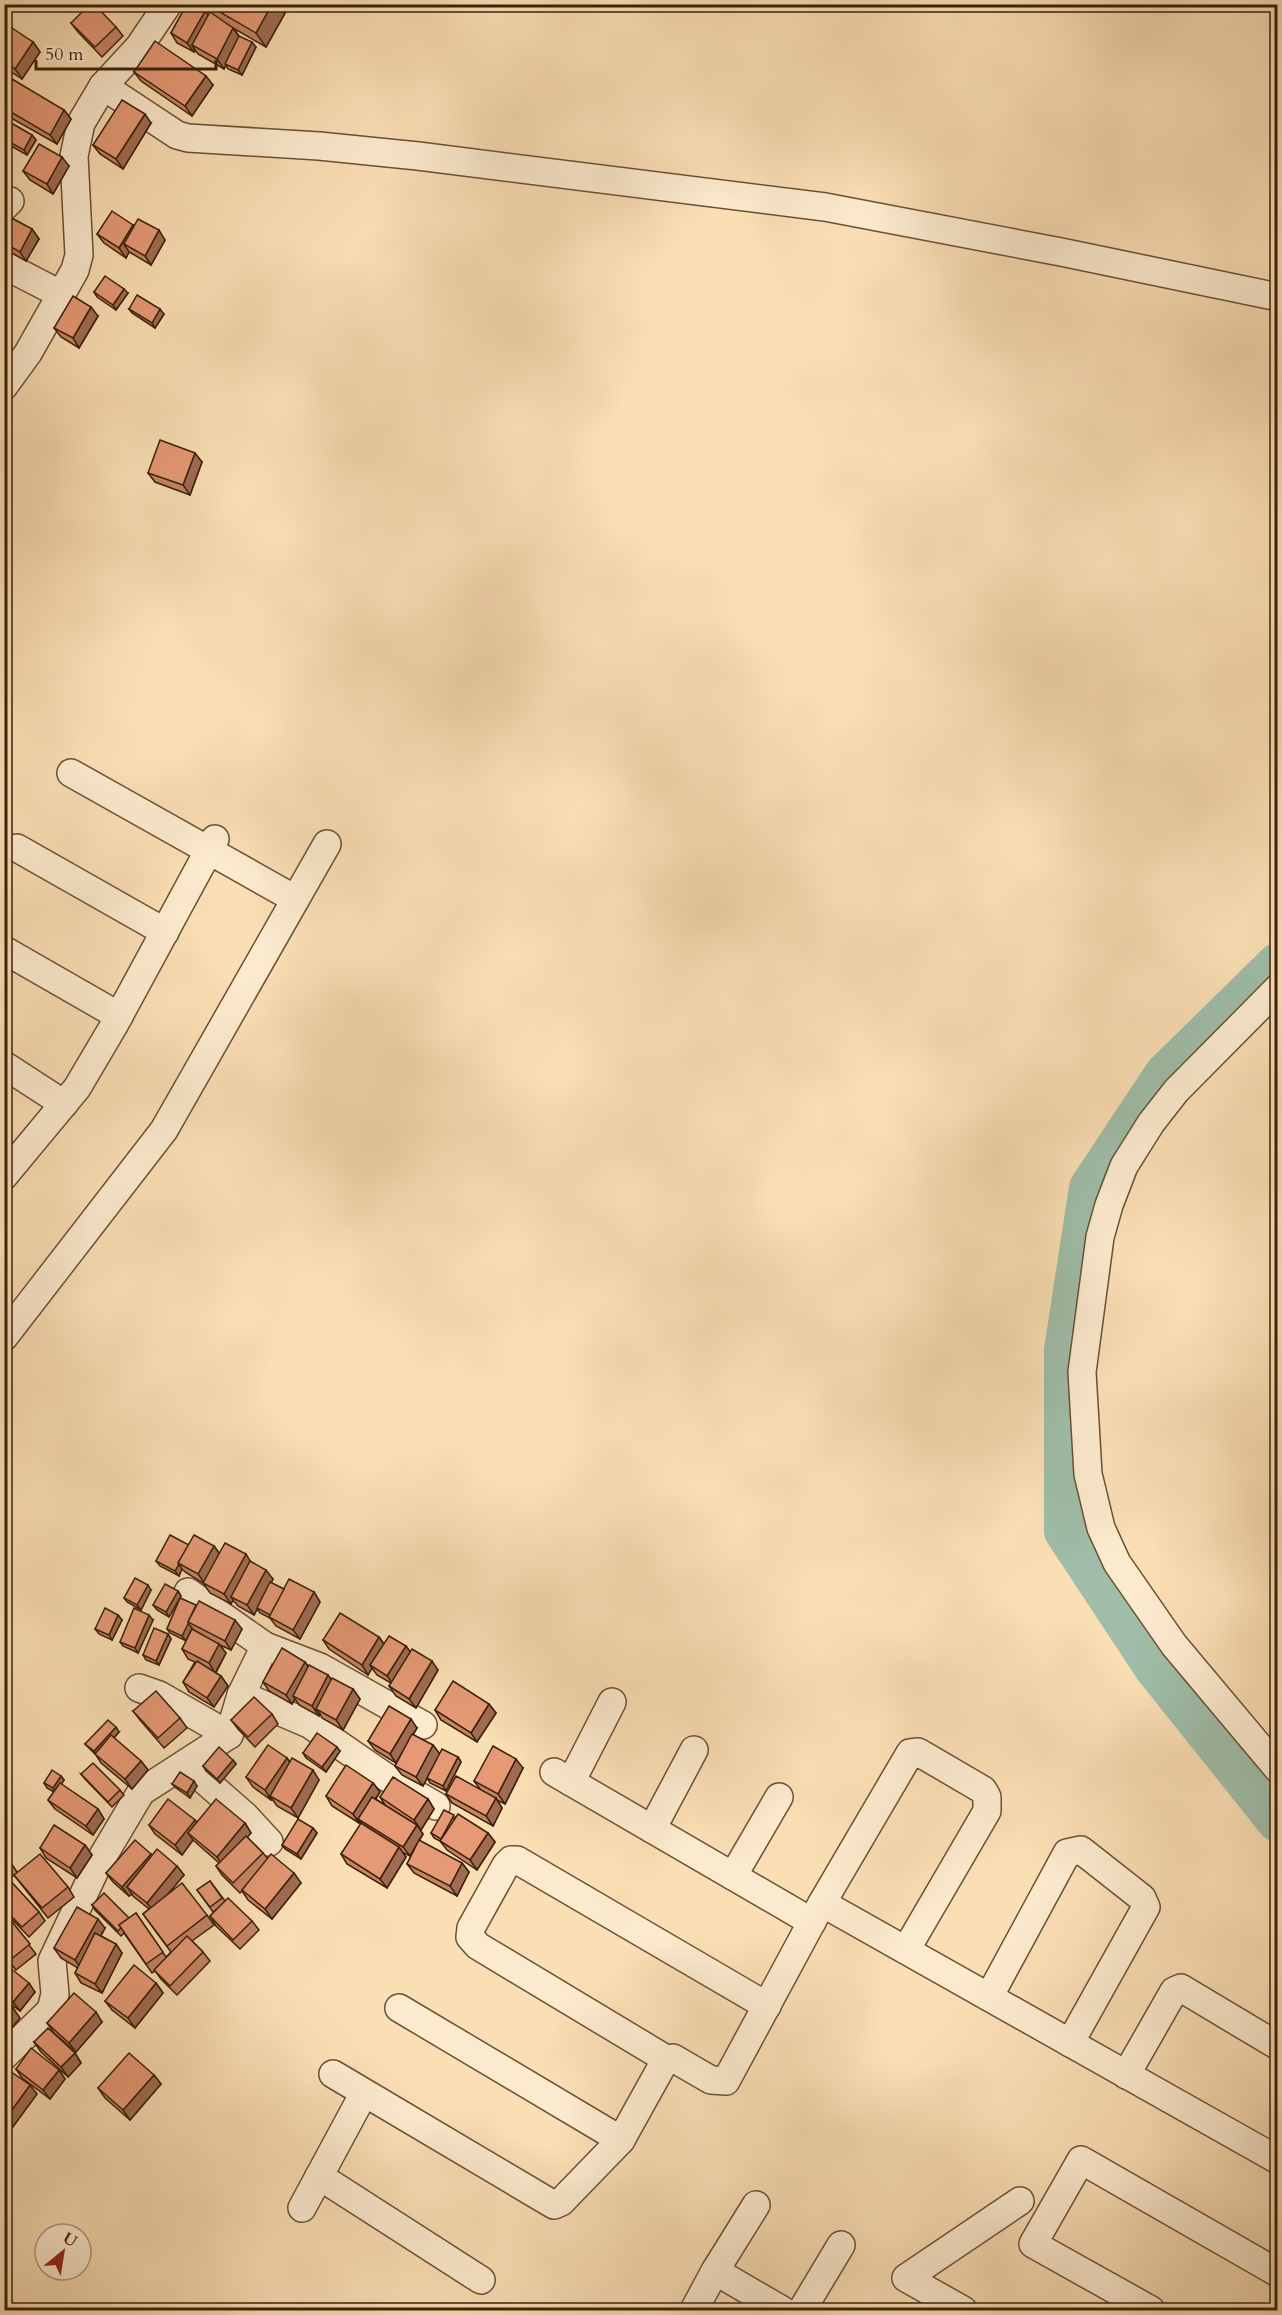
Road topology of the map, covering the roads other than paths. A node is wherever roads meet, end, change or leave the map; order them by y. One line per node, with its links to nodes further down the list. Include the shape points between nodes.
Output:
1 (168, 4): 2 (street, via 139,47)
2 (103, 86): 4 (street, via 81,123 75,142 80,255); 5 (street, via 177,135 188,138 418,156 825,207)
3 (4, 265): 4 (street)
4 (62, 295): 6 (street)
5 (1278, 297)
6 (4, 386)
7 (71, 773): 8 (street)
8 (212, 844): 11 (street); 12 (street)
9 (327, 844): 11 (street)
10 (17, 848): 12 (street)
11 (295, 898): 19 (street, via 164,1130)
12 (165, 932): 15 (street)
13 (4, 950): 15 (street)
14 (1278, 988): 30 (street, via 1176,1091 1124,1166 1100,1237 1082,1372 1088,1474 1101,1528 1117,1563 1174,1645)
15 (119, 1016): 17 (street)
16 (4, 1065): 17 (street)
17 (64, 1104): 18 (street)
18 (4, 1176)
19 (18, 1312): 20 (street)
20 (4, 1337)
21 (188, 1592): 22 (street)
22 (265, 1646): 24 (street); 26 (street, via 320,1667)
23 (139, 1688): 27 (street, via 159,1695)
24 (242, 1695): 27 (street); 32 (street, via 309,1724)
25 (612, 1702): 33 (street, via 563,1777)
26 (423, 1725)
27 (229, 1735): 29 (street)
28 (694, 1750): 33 (street)
29 (186, 1764): 34 (street); 43 (street, via 141,1792 98,1866 52,1961 55,1994 51,2010)
30 (1278, 1769)
31 (779, 1797): 35 (street)
32 (436, 1806)
33 (652, 1829): 35 (street)
34 (269, 1842)
35 (733, 1876): 36 (street)
36 (817, 1912): 37 (street); 37 (street, via 910,1753 918,1752 982,1790 987,1797 987,1811); 39 (street)
37 (906, 1950): 38 (street)
38 (989, 1997): 41 (street); 41 (street, via 1067,1853 1081,1850 1142,1898 1146,1906)
39 (766, 2006): 44 (street, via 726,2081 711,2080 673,2058); 44 (street, via 511,1860 471,1928 470,1937 478,1946)
40 (399, 2008): 48 (street)
41 (1070, 2043): 46 (street)
42 (1278, 2046): 46 (street, via 1180,1988 1174,1991)
43 (4, 2056)
44 (666, 2059): 48 (street)
45 (333, 2074): 47 (street)
46 (1126, 2075): 49 (street)
47 (364, 2093): 48 (street, via 554,2205); 50 (street)
48 (621, 2140)
49 (1278, 2160)
50 (319, 2176): 53 (street); 57 (street)
51 (1020, 2201): 61 (street, via 906,2278)
52 (756, 2205): 55 (street)
53 (302, 2208)
54 (841, 2245): 60 (street)
55 (715, 2271): 58 (street); 59 (street)
56 (1278, 2273): 62 (street, via 1081,2160 1033,2244)
57 (481, 2280)
58 (694, 2310)
59 (782, 2310)
60 (802, 2310)
61 (963, 2310)
62 (1151, 2310)

